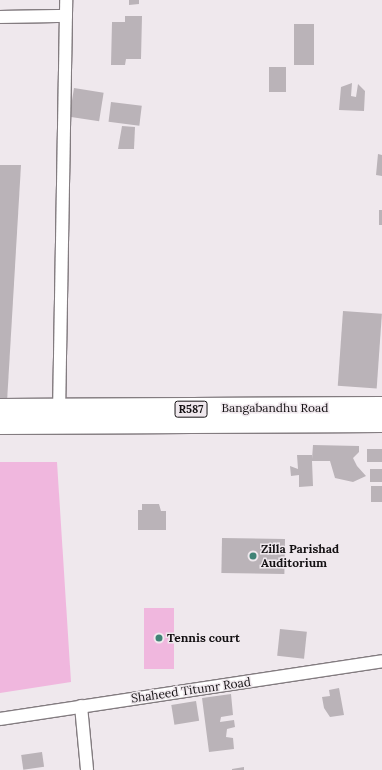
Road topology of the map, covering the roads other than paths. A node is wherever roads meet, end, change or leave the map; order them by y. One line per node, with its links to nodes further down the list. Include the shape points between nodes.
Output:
1 (66, 0): 2 (street)
2 (66, 16): 3 (street); 6 (street)
3 (0, 17)
4 (382, 407): 6 (main road, Bangabandhu Road / R587)
5 (0, 409): 6 (main road, Bangabandhu Road / R587)
6 (59, 417): 7 (main road, Bangabandhu Road / R587); 8 (main road, Bangabandhu Road / R587)
7 (382, 422)
8 (0, 424)
9 (382, 662): 10 (street, Shaheed Titumr Road)
10 (81, 706): 11 (street, Shaheed Titumr Road); 12 (street)
11 (0, 719)
12 (87, 770)

